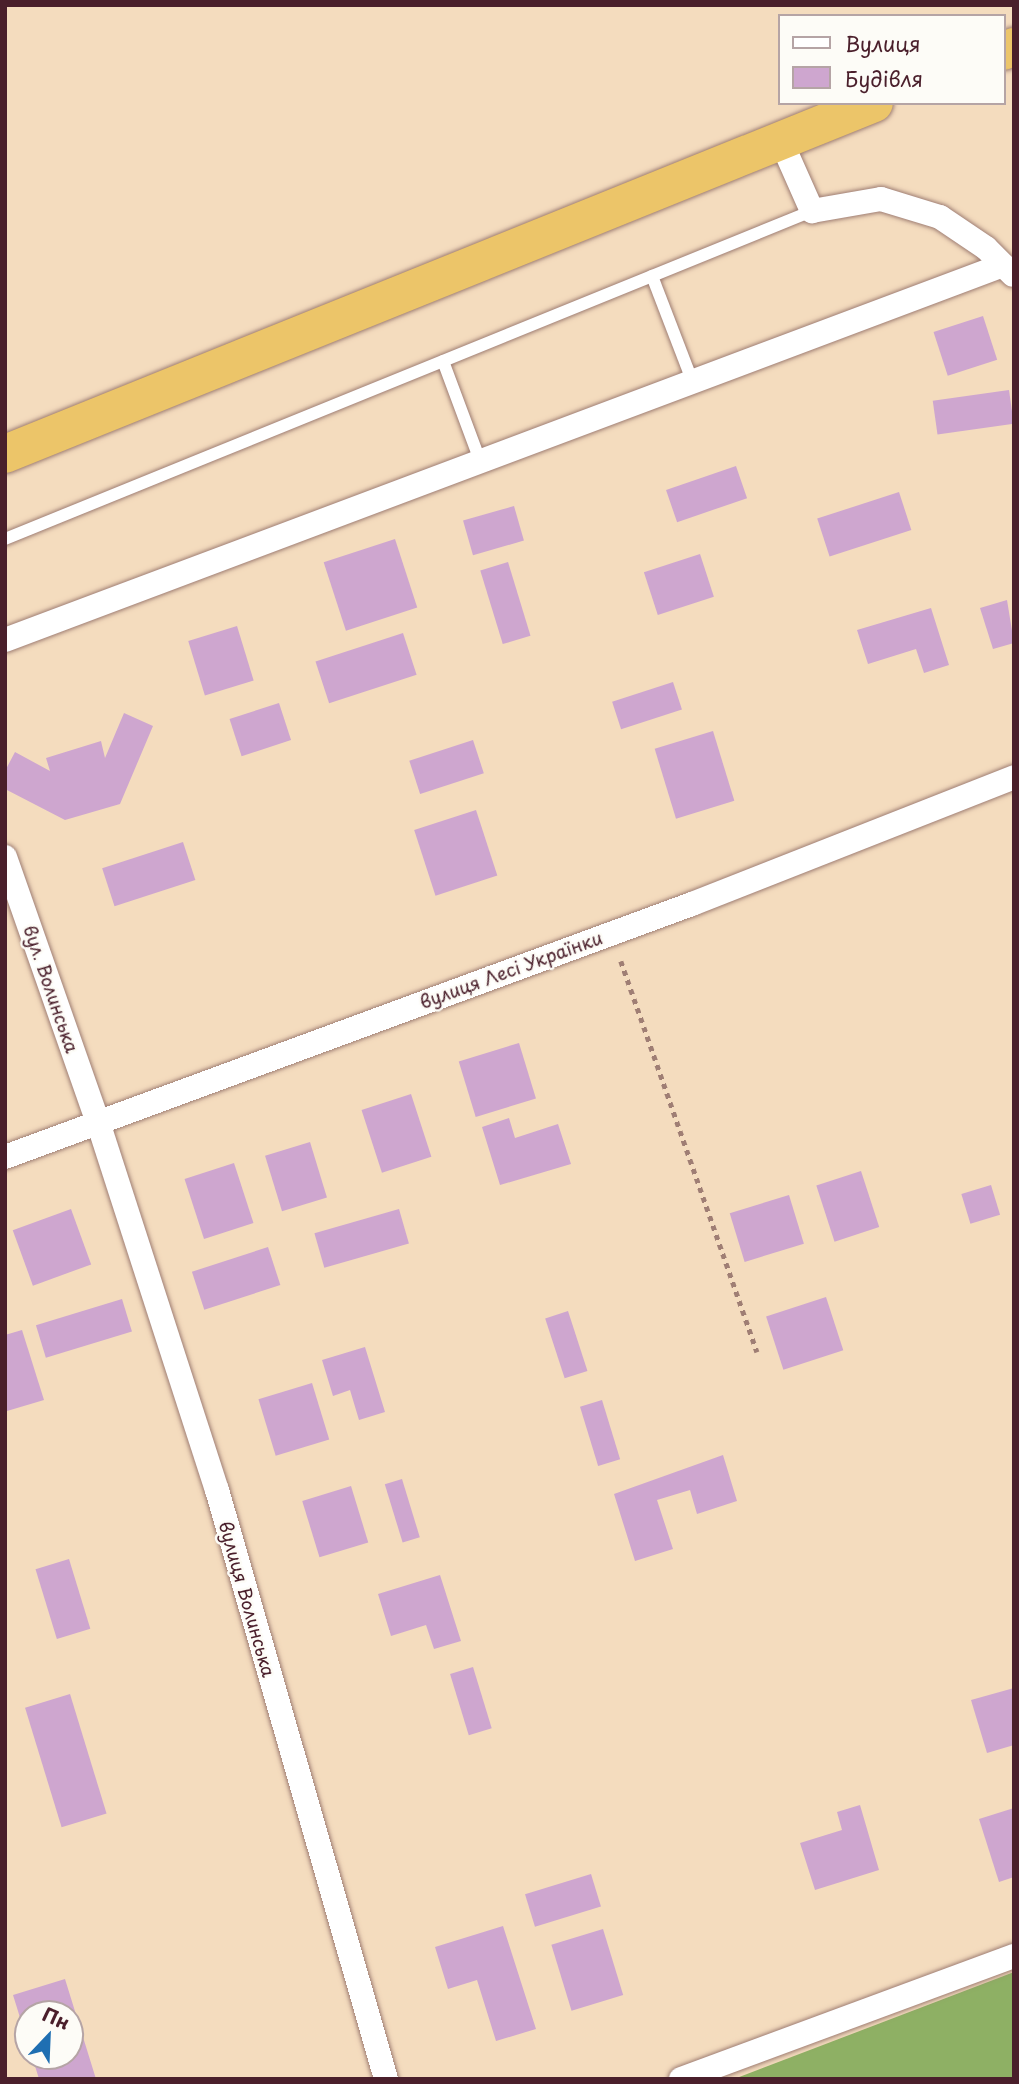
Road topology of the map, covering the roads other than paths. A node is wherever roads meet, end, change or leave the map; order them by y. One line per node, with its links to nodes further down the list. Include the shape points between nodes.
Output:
1 (869, 105): 2 (highway)
2 (780, 141): 3 (street); 8 (highway)
3 (812, 211): 4 (street, via 881,199 940,217); 5 (lane)
4 (1008, 270): 7 (street)
5 (652, 276): 6 (lane); 7 (lane)
6 (443, 361): 9 (lane); 10 (lane)
7 (693, 383): 9 (street)
8 (5, 454)
9 (481, 463): 11 (street)
10 (5, 539)
11 (5, 640)
12 (1014, 777): 14 (street, вулиця Лесі Українки, via 611,933)
13 (5, 857): 14 (street, вул. Волинська)
14 (97, 1122): 15 (street, вулиця Лесі Українки); 17 (street, вулиця Волинська, via 217,1490)
15 (5, 1157)
16 (1014, 1956): 18 (street)
17 (386, 2079)
18 (681, 2079)

